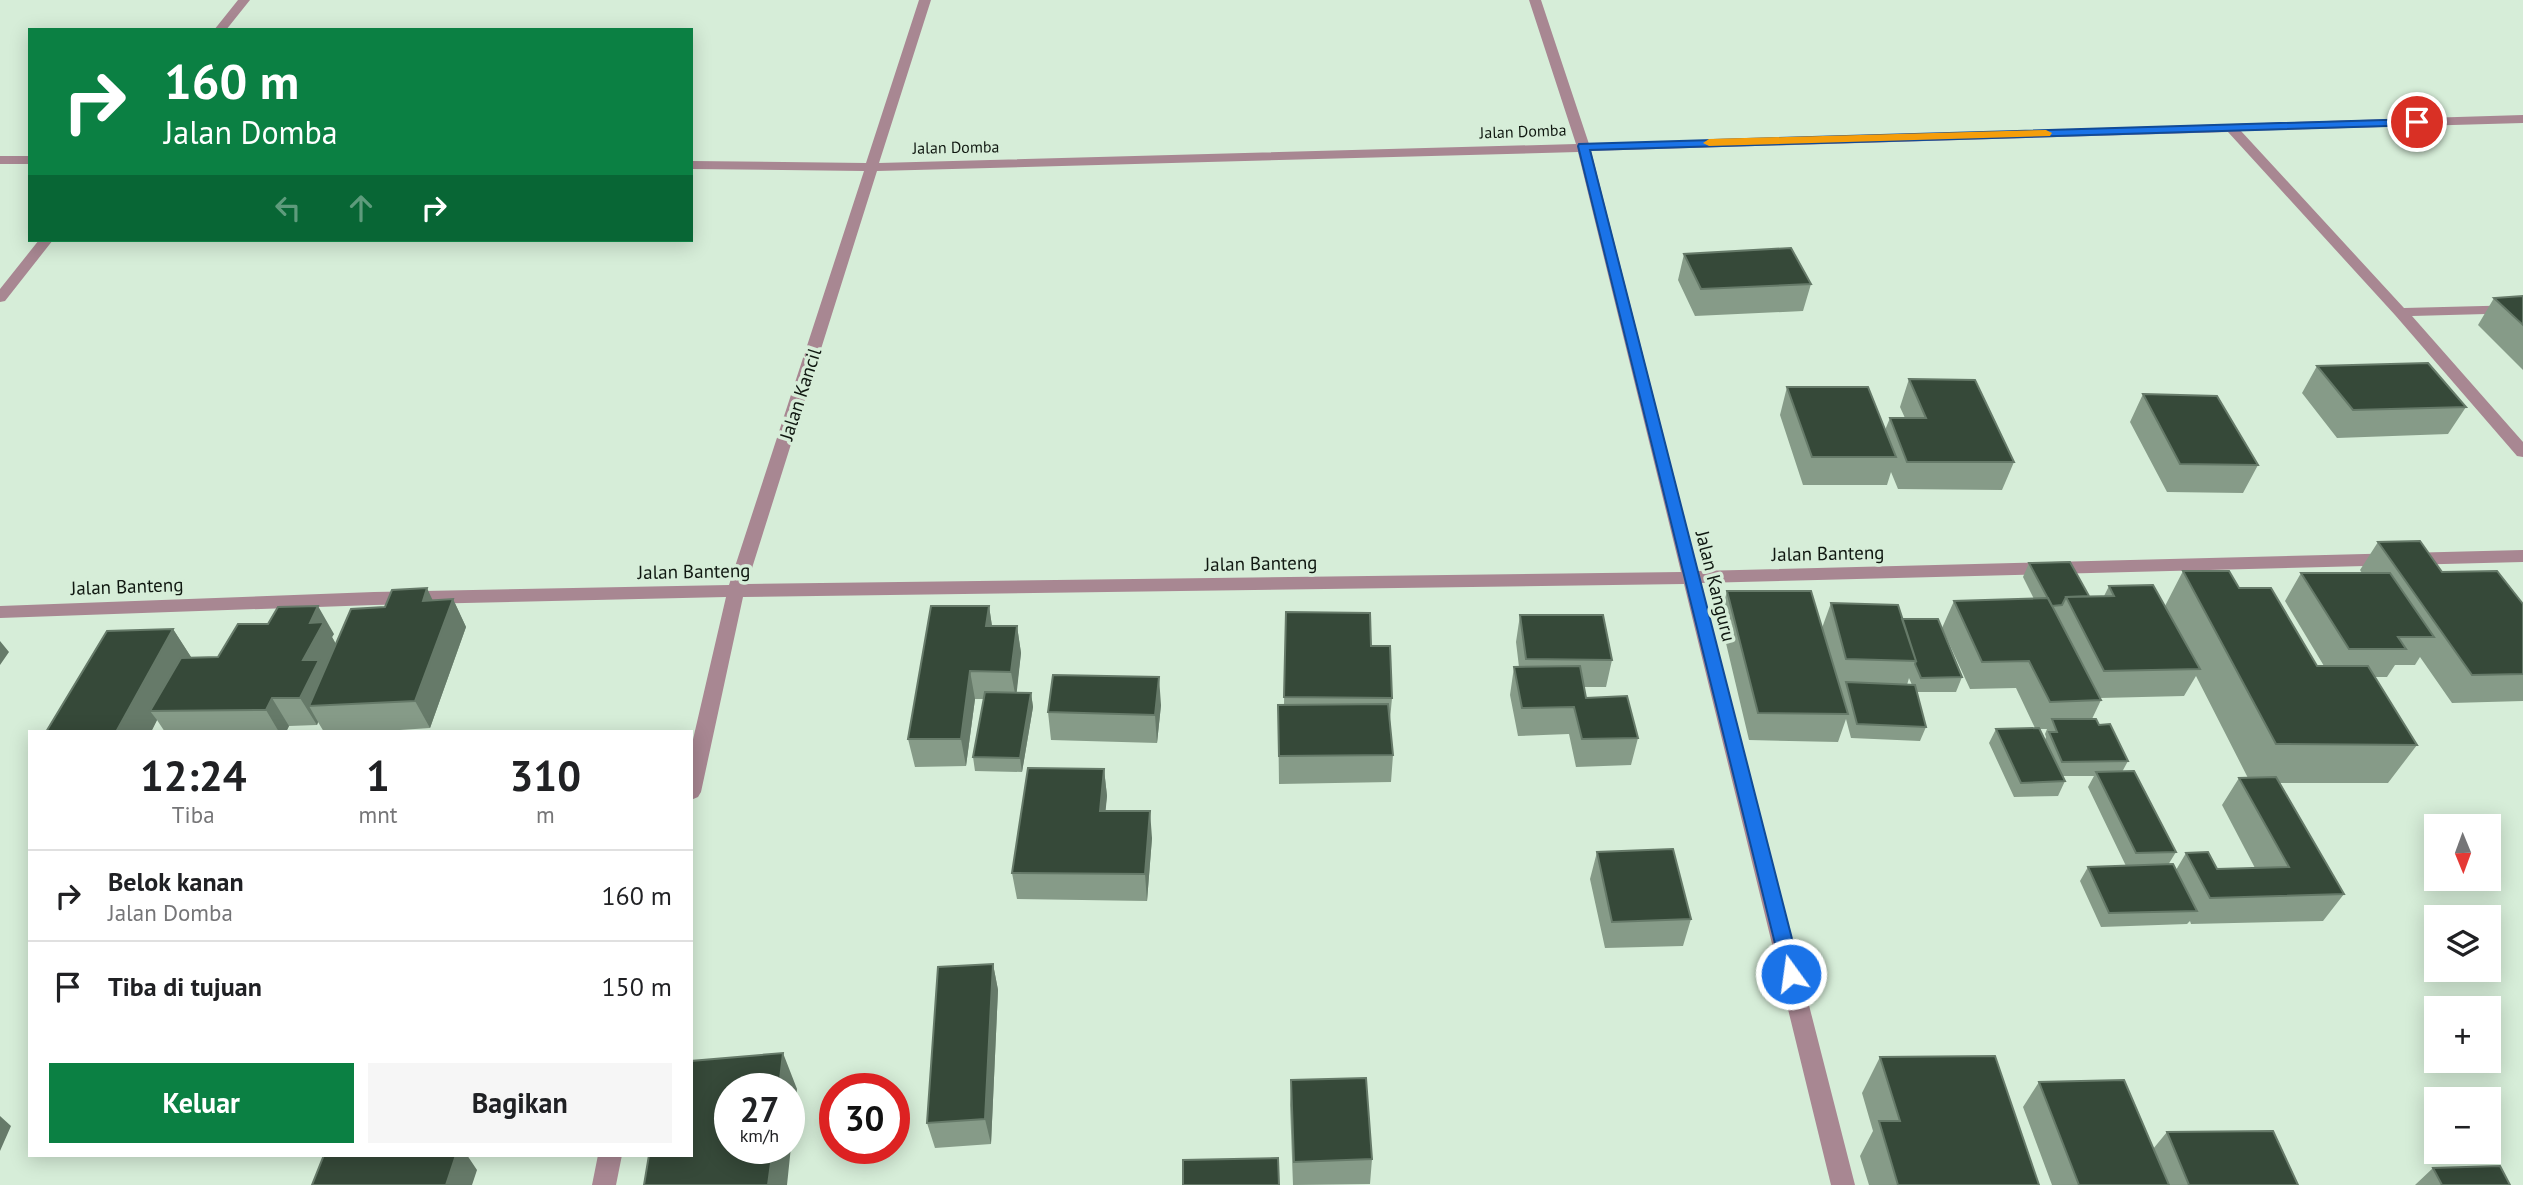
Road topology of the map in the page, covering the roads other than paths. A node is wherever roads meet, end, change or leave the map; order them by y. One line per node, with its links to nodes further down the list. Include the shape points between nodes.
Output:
1 (244, 0): 4 (street)
2 (925, 0): 11 (street, Jalan Kancil)
3 (1535, 0): 7 (street, Jalan Kanguru)
4 (222, 28)
5 (2523, 119): 6 (street, Jalan Domba)
6 (2231, 128): 7 (street, Jalan Domba); 15 (street)
7 (1583, 146): 11 (street, Jalan Domba); 18 (street, Jalan Kanguru)
8 (0, 160): 9 (street)
9 (28, 160)
10 (693, 165): 11 (street, Jalan Domba)
11 (872, 167): 19 (street, Jalan Kancil)
12 (44, 242): 13 (street)
13 (0, 298)
14 (2523, 309): 15 (street)
15 (2400, 312): 16 (street)
16 (2523, 453)
17 (2523, 556): 18 (street, Jalan Banteng)
18 (1692, 578): 19 (street, Jalan Banteng); 24 (street, Jalan Kanguru)
19 (736, 591): 20 (street, Jalan Banteng); 21 (street, Jalan Kancil)
20 (0, 612)
21 (693, 783)
22 (610, 1157): 23 (street)
23 (604, 1185)
24 (1843, 1185)

